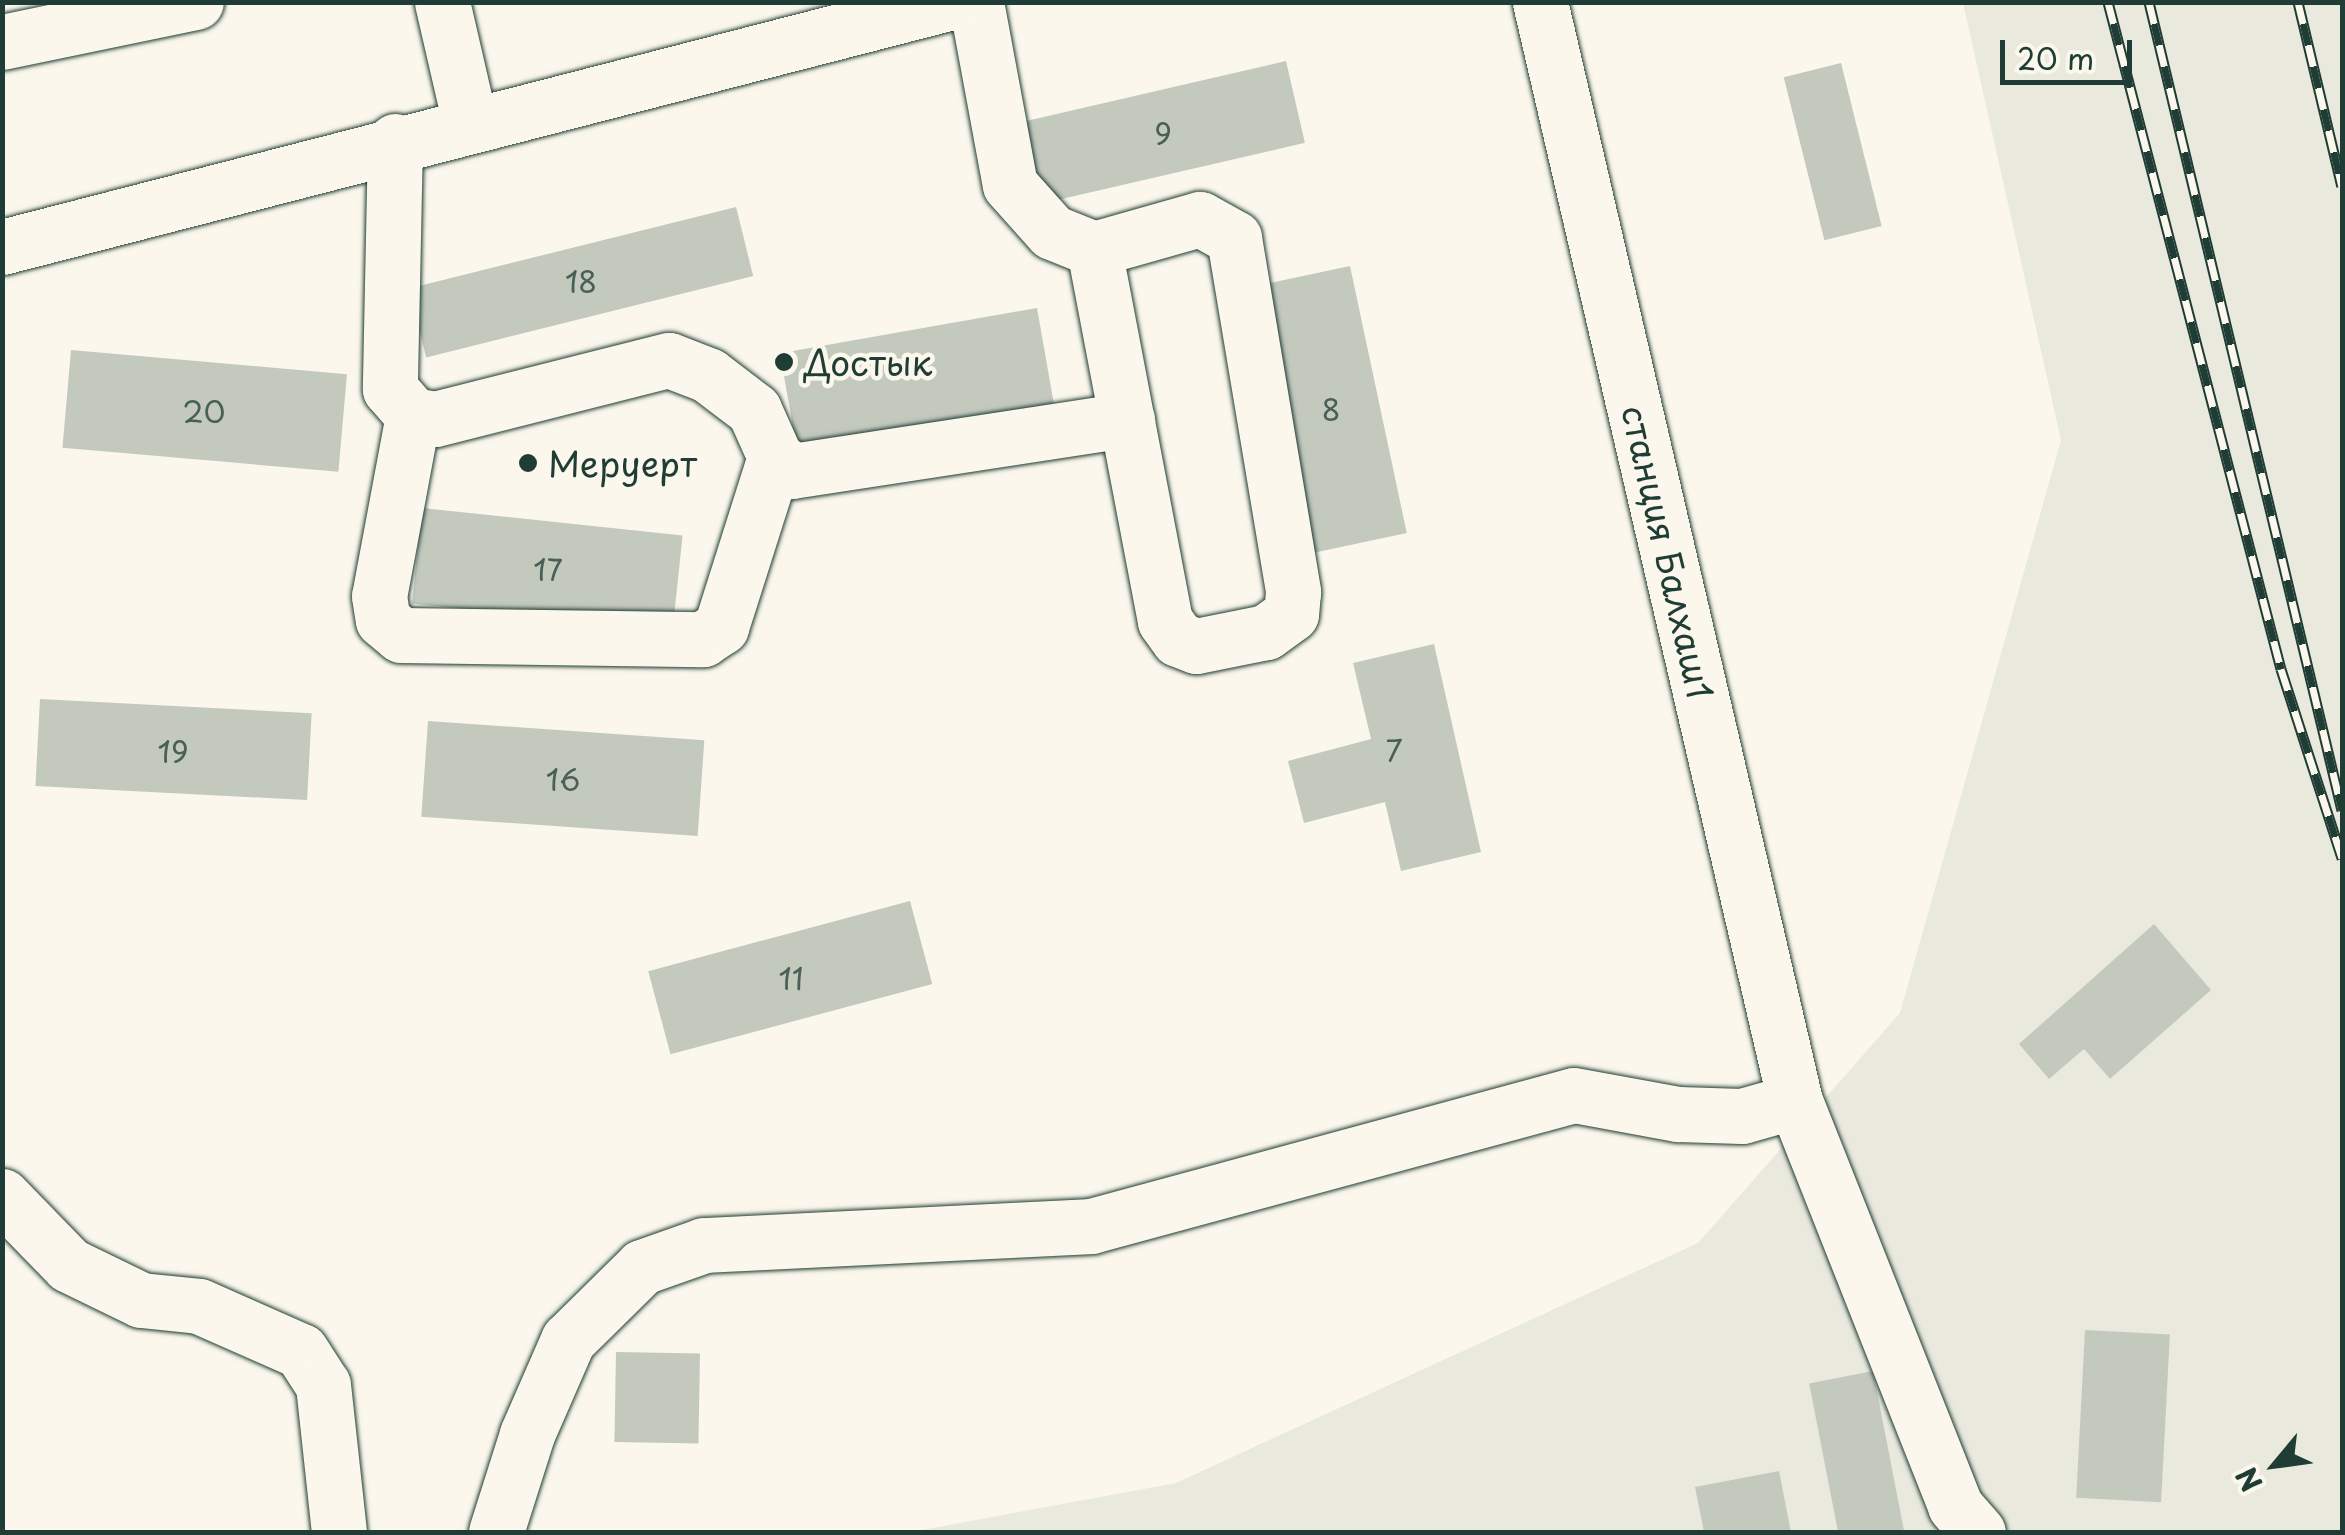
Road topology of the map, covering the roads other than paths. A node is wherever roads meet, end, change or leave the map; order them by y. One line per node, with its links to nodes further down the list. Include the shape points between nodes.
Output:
1 (196, 2): 6 (street)
2 (442, 2): 7 (street)
3 (952, 2): 7 (street)
4 (976, 2): 10 (street, via 1010,185 1052,232)
5 (1540, 2): 14 (street, станция Балхаш1)
6 (2, 42)
7 (470, 123): 8 (street)
8 (396, 142): 9 (street); 11 (street, via 390,389)
9 (2, 246)
10 (1094, 249): 12 (street); 12 (street, via 1200,219 1234,238 1293,592 1291,614 1266,632 1196,646 1178,639 1165,620)
11 (413, 415): 13 (street, via 436,419 669,360 708,374 754,410); 13 (street, via 380,596 383,620 401,635 703,638 722,626)
12 (1127, 420): 13 (street, via 792,471)
13 (775, 457)
14 (1795, 1101): 17 (street, via 1742,1116 1678,1114 1574,1095 1091,1226 704,1245 642,1267 568,1340 527,1434); 18 (street, станция Балхаш1, via 1955,1506)
15 (2, 1196): 16 (street, via 69,1265 140,1300 198,1306 302,1351 322,1385)
16 (339, 1532)
17 (496, 1532)
18 (1978, 1532)

